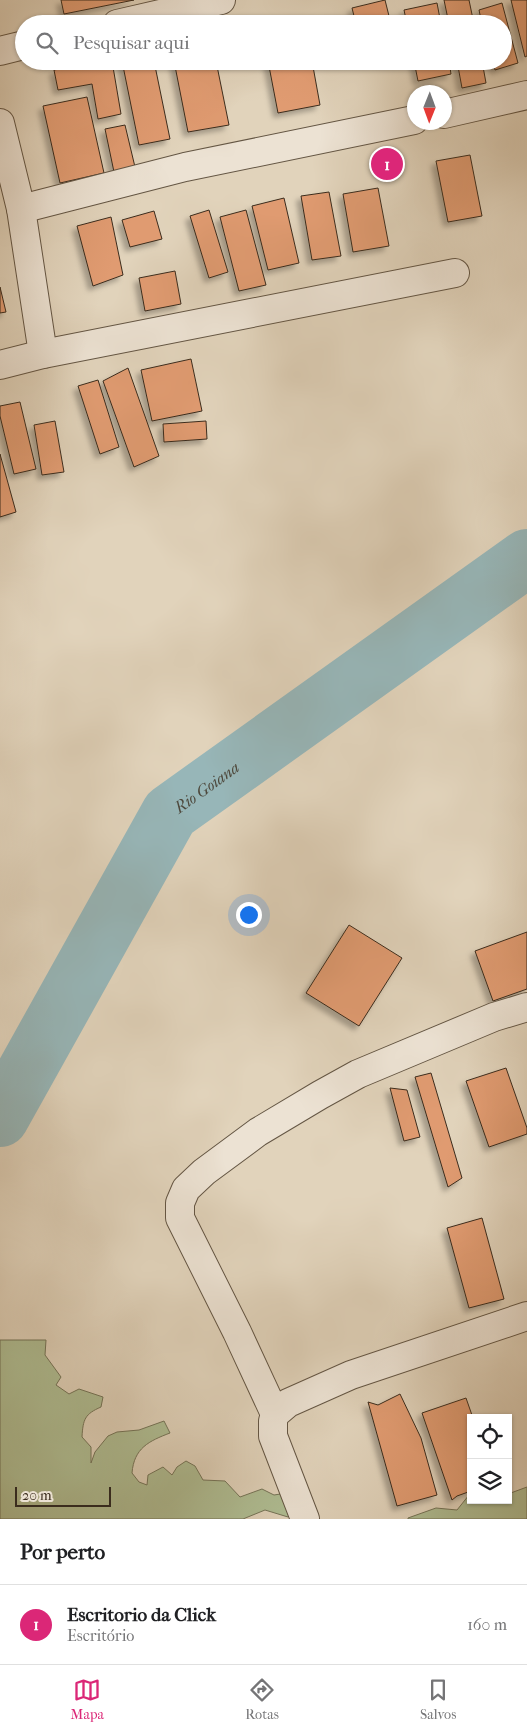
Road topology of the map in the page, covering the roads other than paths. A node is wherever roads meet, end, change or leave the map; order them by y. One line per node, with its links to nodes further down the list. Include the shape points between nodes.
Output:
1 (220, 0): 2 (street)
2 (156, 15)
3 (15, 47): 4 (street)
4 (0, 51)
5 (527, 95): 6 (street)
6 (452, 112)
7 (407, 121): 10 (street, via 185,167)
8 (0, 123): 9 (street)
9 (7, 181): 10 (street)
10 (21, 209): 12 (street)
11 (455, 272): 12 (street)
12 (43, 354): 13 (street)
13 (0, 365)
14 (527, 1007): 16 (street, via 494,1017 358,1074 258,1132 186,1188 180,1203 180,1218)
15 (527, 1316): 16 (street, via 351,1375 288,1403)
16 (275, 1414): 17 (street, via 273,1436)
17 (305, 1519)

